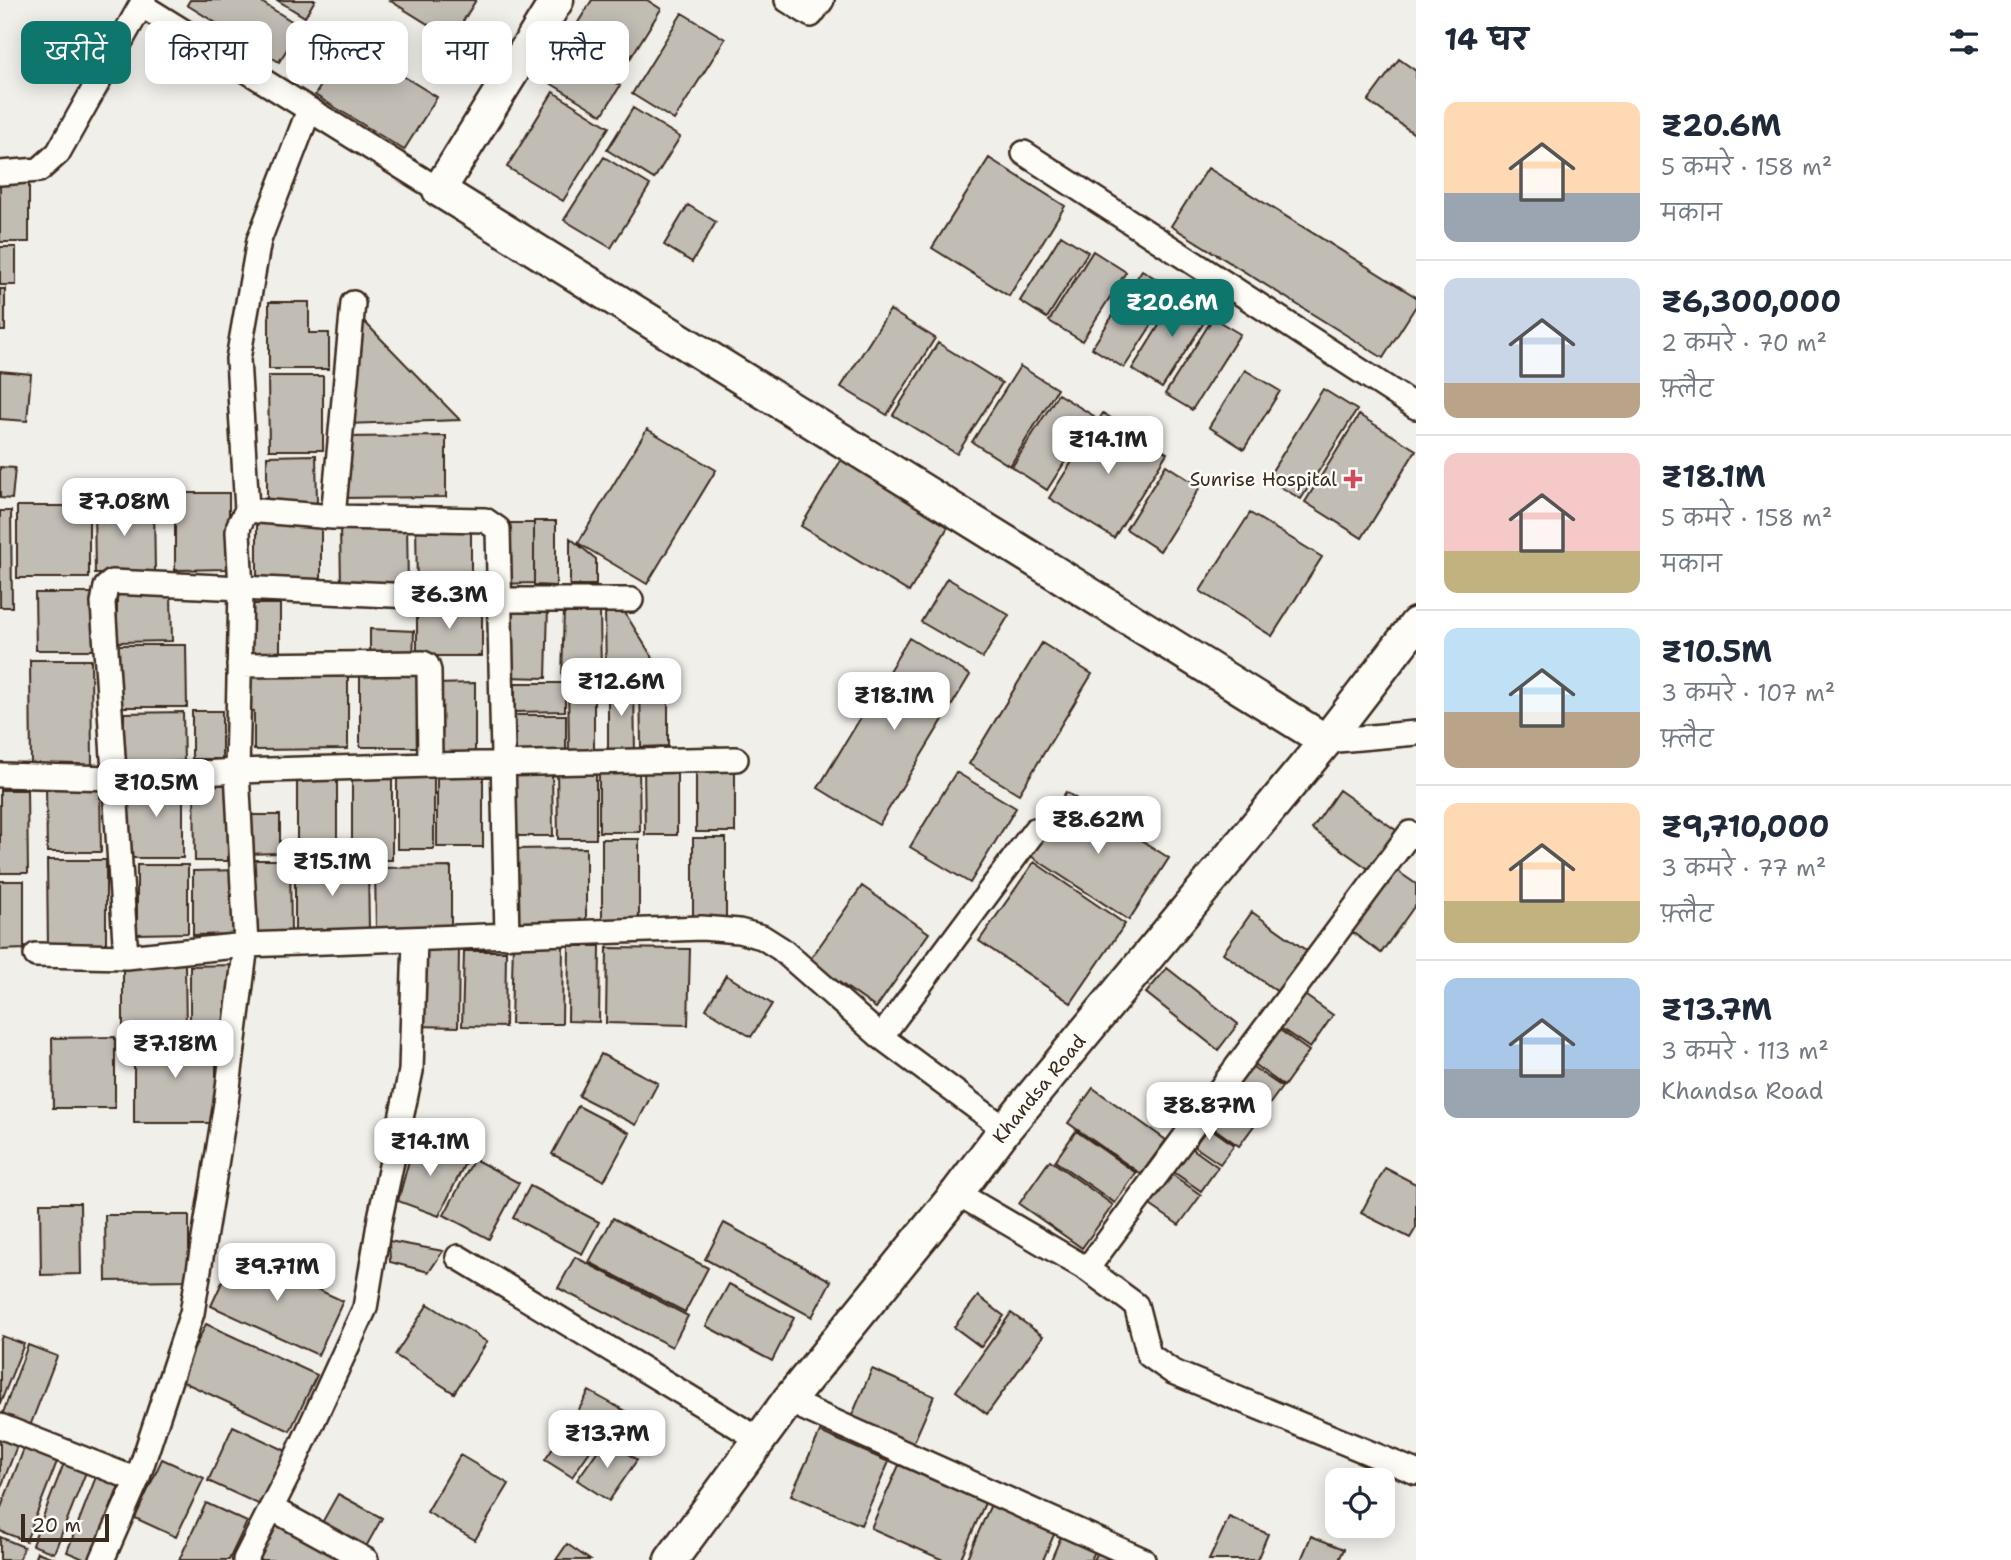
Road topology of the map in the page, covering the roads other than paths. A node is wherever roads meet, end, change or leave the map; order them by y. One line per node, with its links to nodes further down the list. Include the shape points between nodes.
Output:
1 (557, 0): 8 (street)
2 (786, 0): 3 (street, via 811,15)
3 (822, 0)
4 (143, 3): 5 (street); 7 (street, via 58,153 39,170)
5 (309, 110): 8 (street); 11 (street, via 259,240 238,359)
6 (1024, 153): 10 (street)
7 (0, 173)
8 (439, 190): 19 (street)
9 (353, 303): 12 (street)
10 (1416, 407)
11 (247, 510): 12 (street); 13 (street, via 238,532)
12 (333, 517): 14 (street, via 492,523 498,529)
13 (241, 589): 14 (street); 17 (street); 25 (street, via 112,582 106,587 103,603)
14 (498, 600): 15 (street); 21 (street)
15 (631, 600)
16 (1416, 624): 19 (street, Khandsa Road)
17 (239, 665): 22 (street, via 427,665); 23 (street)
18 (1416, 733): 19 (street)
19 (1326, 741): 34 (street, Khandsa Road)
20 (736, 760): 21 (street)
21 (502, 763): 22 (street); 28 (street)
22 (430, 765): 23 (street)
23 (237, 771): 25 (street); 30 (street)
24 (0, 775): 25 (street)
25 (113, 778): 32 (street)
26 (1035, 830): 33 (street)
27 (1410, 833): 37 (street)
28 (507, 936): 29 (street); 33 (street, via 702,928 762,937)
29 (415, 939): 30 (street); 43 (street, via 411,1071 365,1308)
30 (246, 945): 32 (street); 42 (street, via 192,1313)
31 (36, 955): 32 (street)
32 (126, 957)
33 (881, 1037): 34 (street)
34 (1005, 1129): 35 (street, Khandsa Road)
35 (957, 1193): 37 (street); 38 (street, Khandsa Road)
36 (458, 1257): 40 (street)
37 (1087, 1269): 41 (street, via 1136,1305 1149,1355 1173,1372)
38 (788, 1401): 40 (street, Khandsa Road); 48 (street)
39 (0, 1426): 42 (street)
40 (760, 1440): 47 (street, Khandsa Road)
41 (1416, 1472)
42 (137, 1480): 44 (street)
43 (271, 1508): 45 (street); 46 (street)
44 (102, 1560)
45 (245, 1560)
46 (366, 1560)
47 (671, 1560)
48 (1143, 1560)

